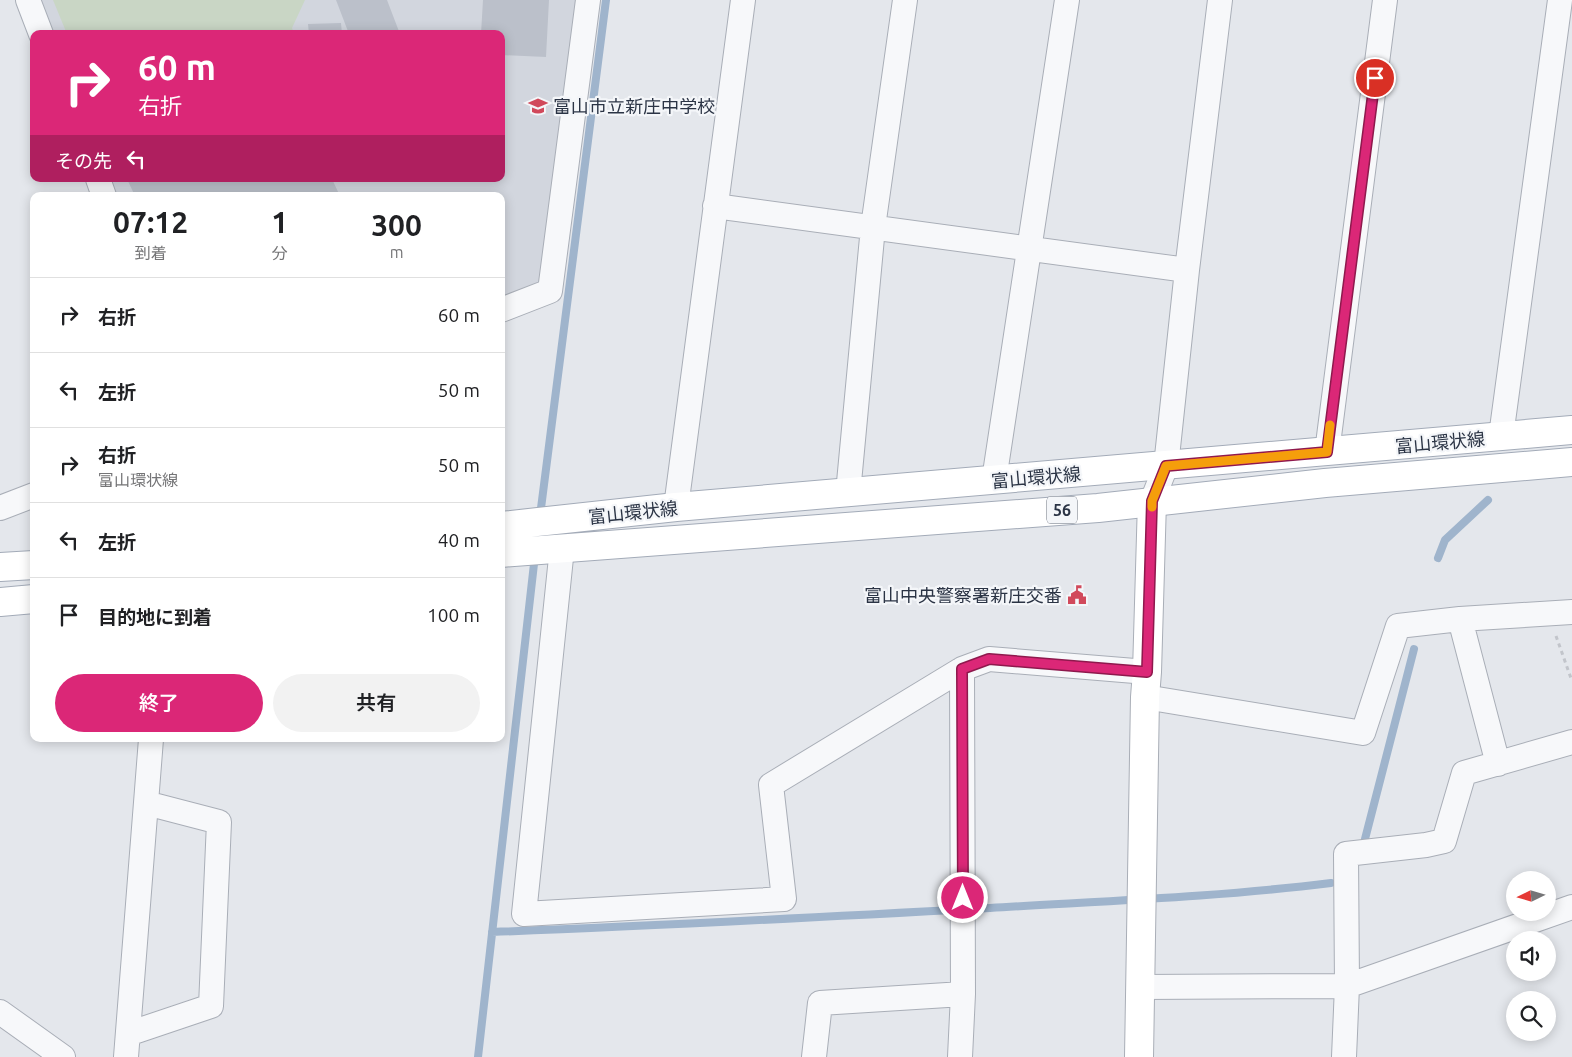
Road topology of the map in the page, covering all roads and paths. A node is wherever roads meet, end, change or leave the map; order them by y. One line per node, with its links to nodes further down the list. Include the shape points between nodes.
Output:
1 (28, 0): 9 (street)
2 (588, 0): 14 (street, via 550,291)
3 (743, 0): 10 (street)
4 (905, 0): 11 (street)
5 (1067, 0): 12 (street)
6 (1220, 0): 13 (street)
7 (1385, 0): 17 (street)
8 (1560, 0): 16 (street)
9 (39, 30)
10 (715, 206): 11 (street); 24 (street)
11 (873, 227): 12 (street); 21 (street)
12 (1029, 248): 13 (street); 20 (street)
13 (1187, 270): 19 (street)
14 (505, 308)
15 (1572, 430): 16 (main road, 富山環状線 / 56)
16 (1501, 436): 17 (main road, 富山環状線 / 56)
17 (1327, 452): 19 (main road, 富山環状線 / 56)
18 (1572, 462): 23 (main road, 富山環状線 / 56)
19 (1166, 466): 20 (main road, 富山環状線 / 56); 23 (street)
20 (994, 480): 21 (main road, 富山環状線 / 56)
21 (848, 493): 24 (main road, 富山環状線 / 56)
22 (30, 497): 25 (street)
23 (1152, 501): 27 (main road, 富山環状線 / 56, via 1098,508); 38 (main road)
24 (676, 507): 26 (main road, 富山環状線 / 56)
25 (0, 508)
26 (508, 525)
27 (557, 548): 28 (main road, 富山環状線 / 56); 36 (street, via 524,914 784,899 771,786)
28 (507, 553)
29 (30, 566): 30 (main road)
30 (0, 567)
31 (30, 599): 32 (main road)
32 (0, 602)
33 (1572, 612): 34 (street)
34 (1548, 614): 35 (street); 37 (path)
35 (1460, 619): 38 (street, via 1398,626 1363,733); 41 (street)
36 (962, 669): 38 (street, via 989,659); 46 (street)
37 (1572, 680)
38 (1146, 684): 45 (main road, via 1140,896)
39 (152, 742): 42 (street)
40 (1572, 742): 41 (street)
41 (1498, 764): 44 (street, via 1464,774 1444,841 1346,854)
42 (146, 803): 48 (street); 48 (street, via 219,822 211,1006)
43 (1572, 907): 44 (street)
44 (1347, 986): 45 (street); 53 (street)
45 (1141, 987): 52 (main road)
46 (963, 994): 50 (street, via 820,1003); 51 (street)
47 (0, 1012): 49 (street)
48 (127, 1046)
49 (63, 1057)
50 (814, 1057)
51 (960, 1057)
52 (1139, 1057)
53 (1344, 1057)

